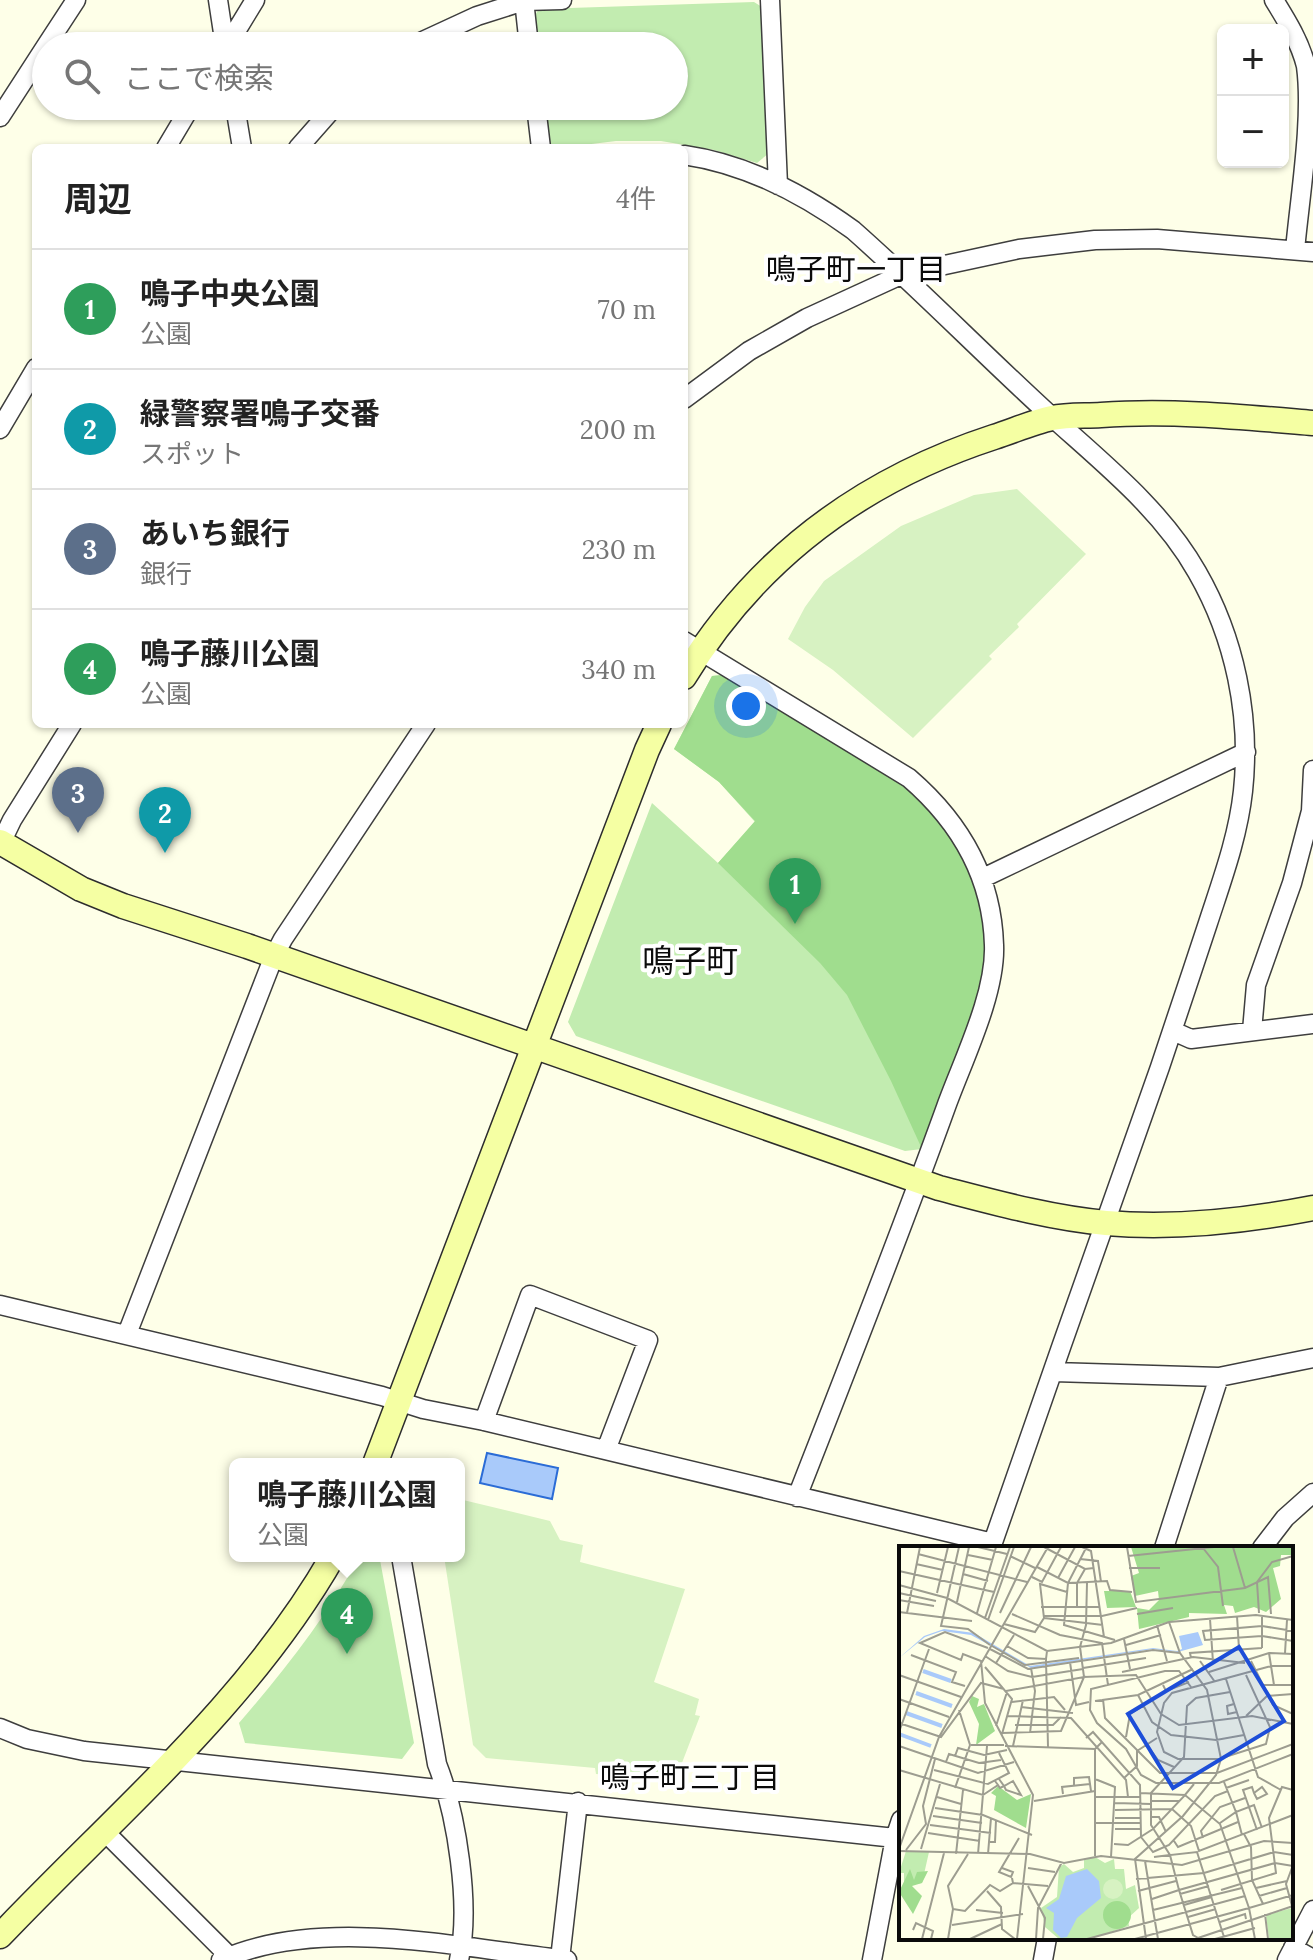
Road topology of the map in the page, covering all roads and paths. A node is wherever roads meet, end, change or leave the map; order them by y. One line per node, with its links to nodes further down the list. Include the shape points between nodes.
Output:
1 (76, 0): 8 (street)
2 (218, 0): 9 (street)
3 (255, 0): 10 (street)
4 (524, 0): 5 (street); 11 (street); 12 (street)
5 (562, 0)
6 (770, 0): 24 (street)
7 (1274, 0): 25 (street, via 1299,46 1310,92)
8 (55, 32)
9 (224, 32)
10 (235, 32)
11 (442, 32)
12 (527, 32)
13 (32, 68): 14 (street)
14 (0, 117)
15 (183, 120): 19 (street)
16 (237, 120): 20 (street)
17 (323, 120): 21 (street)
18 (538, 120): 22 (street)
19 (168, 144)
20 (241, 144)
21 (302, 144)
22 (541, 144)
23 (688, 156): 24 (street, via 713,159)
24 (778, 185): 26 (street, via 824,209)
25 (1304, 251): 26 (street, via 1157,239 1095,240 1019,249)
26 (903, 274): 28 (street, via 796,324); 29 (street)
27 (32, 375): 31 (street)
28 (688, 396)
29 (1053, 418): 30 (street, via 1133,412); 32 (street, via 938,456 829,517); 36 (street, via 1145,504 1197,570 1233,664)
30 (1313, 423)
31 (0, 429)
32 (692, 646): 39 (street, via 909,778 956,827)
33 (70, 728): 38 (street)
34 (423, 728): 40 (street)
35 (657, 728): 44 (street)
36 (1246, 752): 39 (street); 42 (street, via 1237,833)
37 (1313, 770): 43 (street, via 1311,811 1256,985)
38 (0, 843): 40 (street, via 81,889)
39 (983, 878): 45 (street, via 994,946 988,993)
40 (274, 956): 44 (street); 49 (street)
41 (1313, 1024): 43 (street)
42 (1173, 1031): 43 (street, via 1191,1039); 47 (street)
43 (1252, 1031)
44 (534, 1048): 45 (street); 53 (street)
45 (919, 1182): 47 (street, via 1008,1206); 57 (street)
46 (1313, 1208): 47 (street, via 1168,1225)
47 (1105, 1223): 51 (street)
48 (0, 1305): 49 (street)
49 (127, 1334): 53 (street)
50 (1313, 1358): 52 (street)
51 (1054, 1372): 52 (street); 59 (street)
52 (1219, 1377): 60 (street)
53 (401, 1401): 54 (street); 56 (street)
54 (484, 1421): 55 (street); 55 (street, via 530,1295 648,1340)
55 (606, 1450): 57 (street)
56 (377, 1458)
57 (797, 1497): 59 (street)
58 (1311, 1497): 61 (street, via 1285,1518)
59 (992, 1545)
60 (1165, 1546)
61 (1264, 1546)
62 (329, 1562): 65 (street, via 282,1635)
63 (402, 1562): 66 (street, via 437,1764)
64 (0, 1728): 65 (street, via 84,1751)
65 (175, 1759): 66 (street); 69 (street)
66 (446, 1788): 67 (street); 74 (street, via 463,1903)
67 (578, 1802): 70 (street); 77 (street)
68 (899, 1826): 70 (street)
69 (104, 1831): 72 (street); 76 (street)
70 (895, 1838): 80 (street)
71 (1313, 1910): 75 (street)
72 (0, 1936)
73 (1047, 1940): 81 (street)
74 (461, 1954): 76 (street, via 383,1938 324,1939); 77 (street)
75 (1290, 1954): 78 (street)
76 (225, 1958)
77 (560, 1959): 79 (street)
78 (1313, 1959)
79 (567, 1960)
80 (872, 1960)
81 (1043, 1960)

